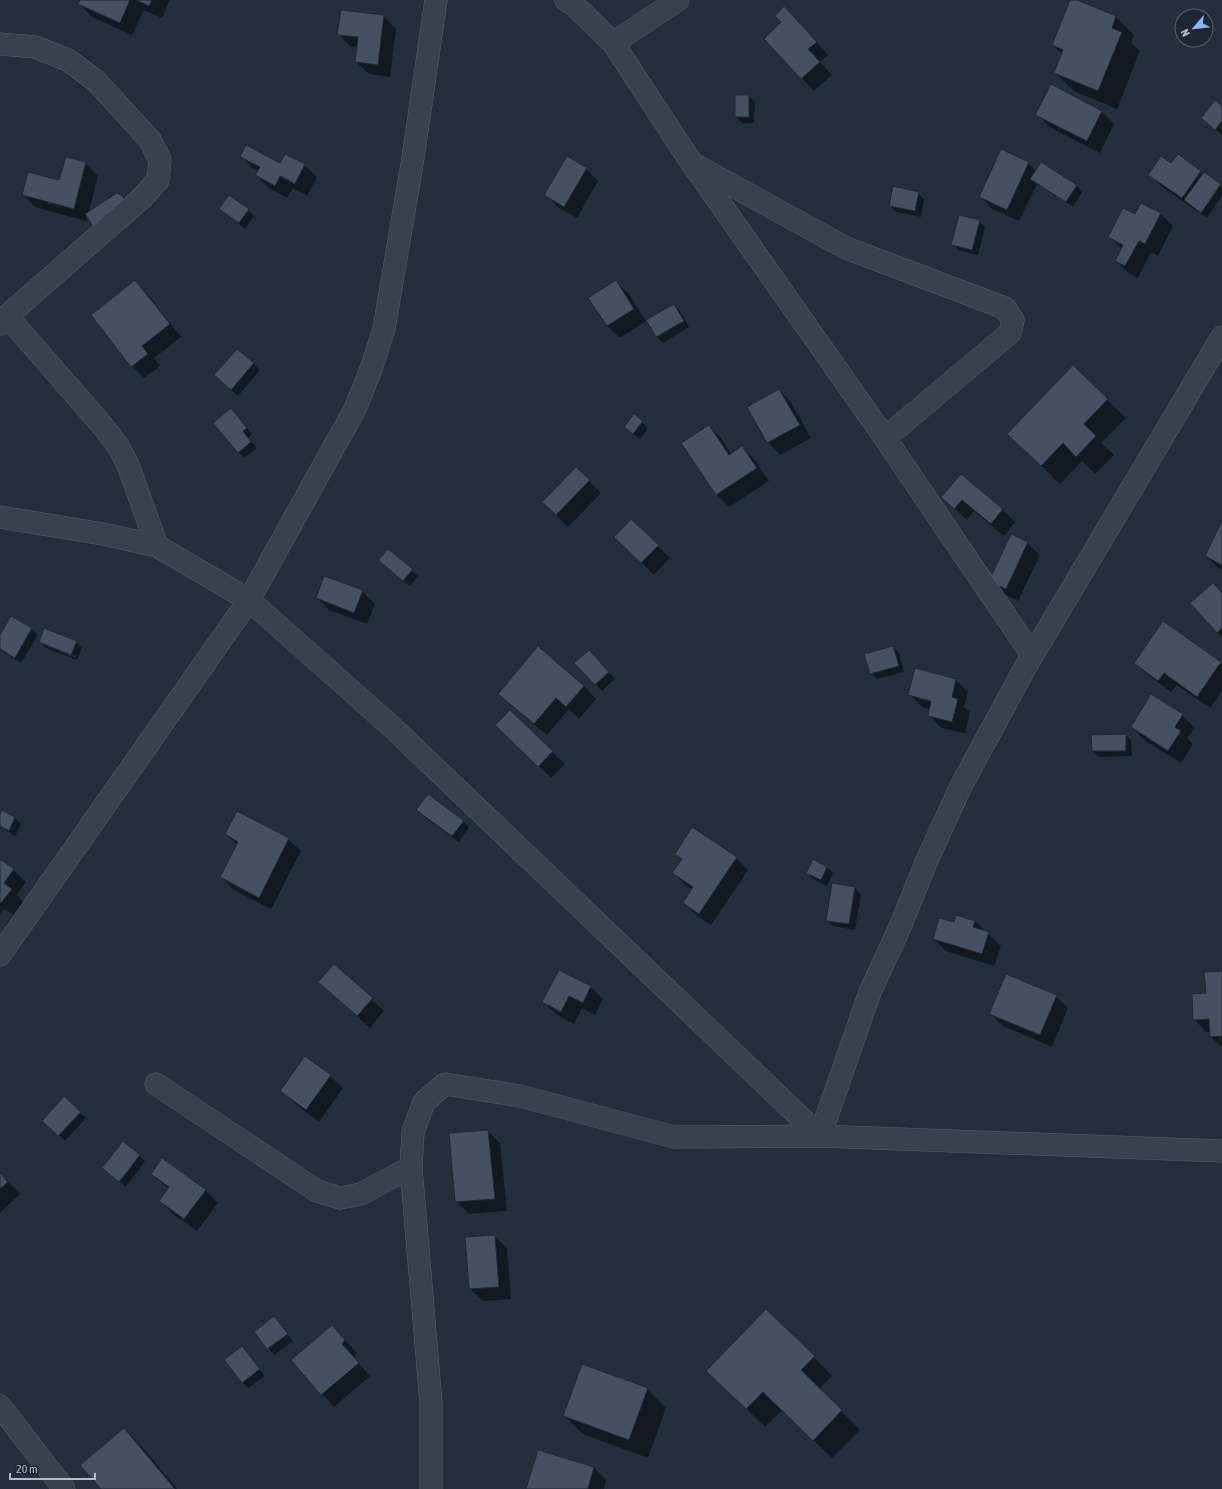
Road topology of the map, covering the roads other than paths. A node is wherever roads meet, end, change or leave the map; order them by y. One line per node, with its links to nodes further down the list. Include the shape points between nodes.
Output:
1 (436, 0): 12 (street, via 414,158 384,329 355,409)
2 (566, 0): 4 (street)
3 (678, 0): 4 (street)
4 (613, 43): 6 (street)
5 (0, 44): 7 (street, via 35,47 68,60 96,81 150,140 160,160 158,180 142,198)
6 (691, 162): 9 (street); 9 (street, via 846,248 1005,308 1012,320 1010,333)
7 (4, 320): 11 (street, via 102,424 118,446 128,465)
8 (1222, 338): 13 (street)
9 (885, 438): 13 (street)
10 (0, 517): 11 (street)
11 (157, 546): 12 (street)
12 (250, 600): 14 (street); 16 (street, via 392,727)
13 (1032, 656): 16 (street, via 961,786 927,860 870,992)
14 (0, 955)
15 (156, 1084): 18 (street, via 317,1191 340,1198 361,1194)
16 (820, 1136): 17 (street); 18 (street, via 674,1137 520,1096 445,1084 424,1102 414,1132)
17 (1222, 1151)
18 (411, 1167): 21 (street, via 431,1403)
19 (0, 1406): 20 (street)
20 (64, 1489)
21 (431, 1489)

